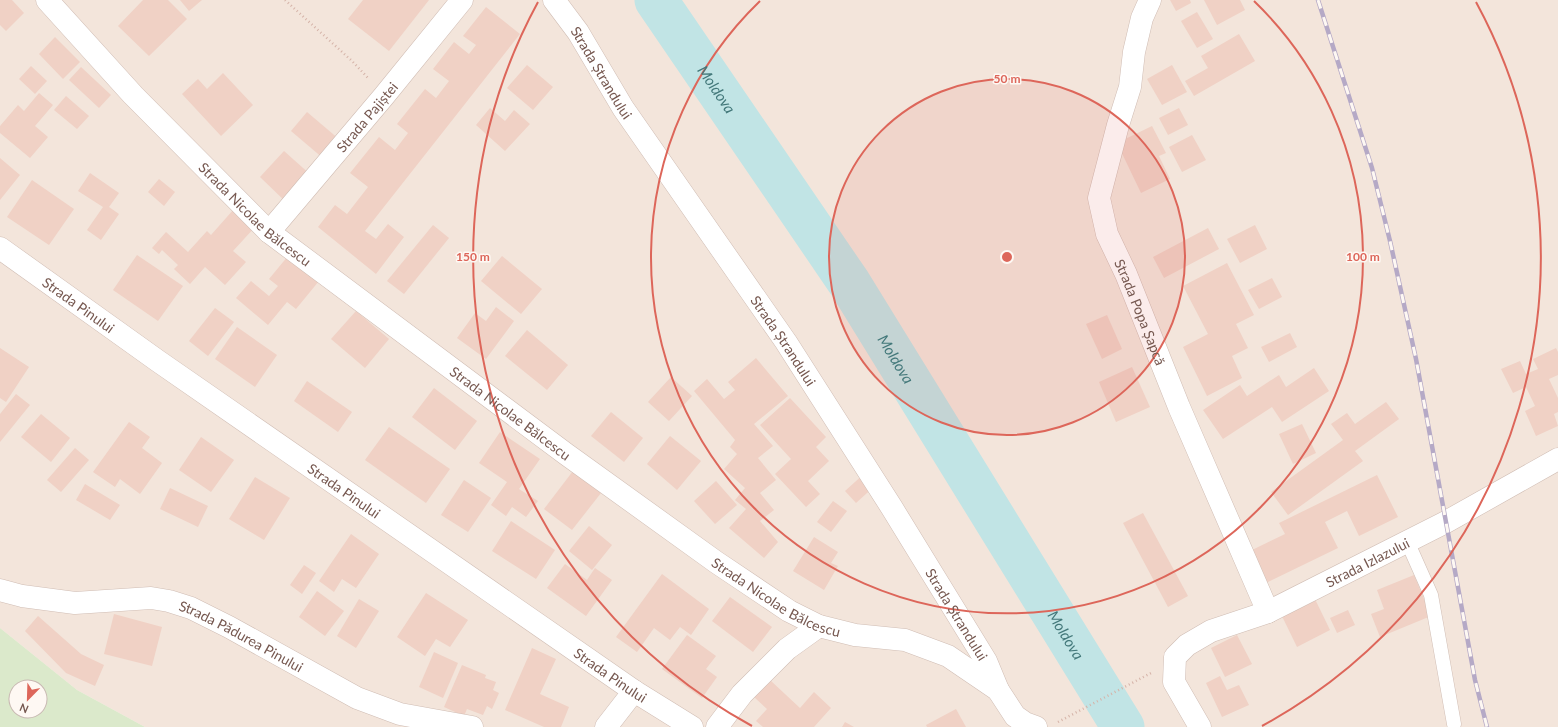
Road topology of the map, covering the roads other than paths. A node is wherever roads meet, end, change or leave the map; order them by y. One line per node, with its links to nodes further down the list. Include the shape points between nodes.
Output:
1 (47, 0): 5 (street, Strada Nicolae Bălcescu, via 133,95)
2 (462, 0): 5 (street, Strada Pajiștei)
3 (554, 0): 12 (street, Strada Ștrandului, via 578,32 623,108 786,342 986,661)
4 (1150, 0): 10 (street, Strada Popa Șapcă, via 1142,18 1134,52 1130,87 1099,198 1107,234)
5 (269, 232): 11 (street, Strada Nicolae Bălcescu, via 710,558 789,611)
6 (0, 248): 13 (street, Strada Pinului, via 158,361)
7 (1558, 460): 8 (street, Strada Izlazului)
8 (1407, 541): 10 (street, Strada Izlazului); 14 (lane, via 1431,595)
9 (0, 590): 16 (street, Strada Pădurea Pinului, via 22,596 75,603 151,598 169,601 191,608 229,627 358,698 400,714)
10 (1268, 612): 20 (street, Strada Izlazului, via 1211,631 1175,657 1174,682)
11 (819, 626): 12 (street, Strada Nicolae Bălcescu, via 854,635 905,640 948,656); 19 (street, via 787,649 742,694)
12 (998, 690): 15 (street, Strada Nicolae Bălcescu, via 1015,716 1025,723)
13 (634, 691): 17 (street); 18 (street, Strada Pinului)
14 (1454, 724)
15 (1044, 726)
16 (472, 727)
17 (606, 727)
18 (692, 727)
19 (717, 727)
20 (1200, 727)

